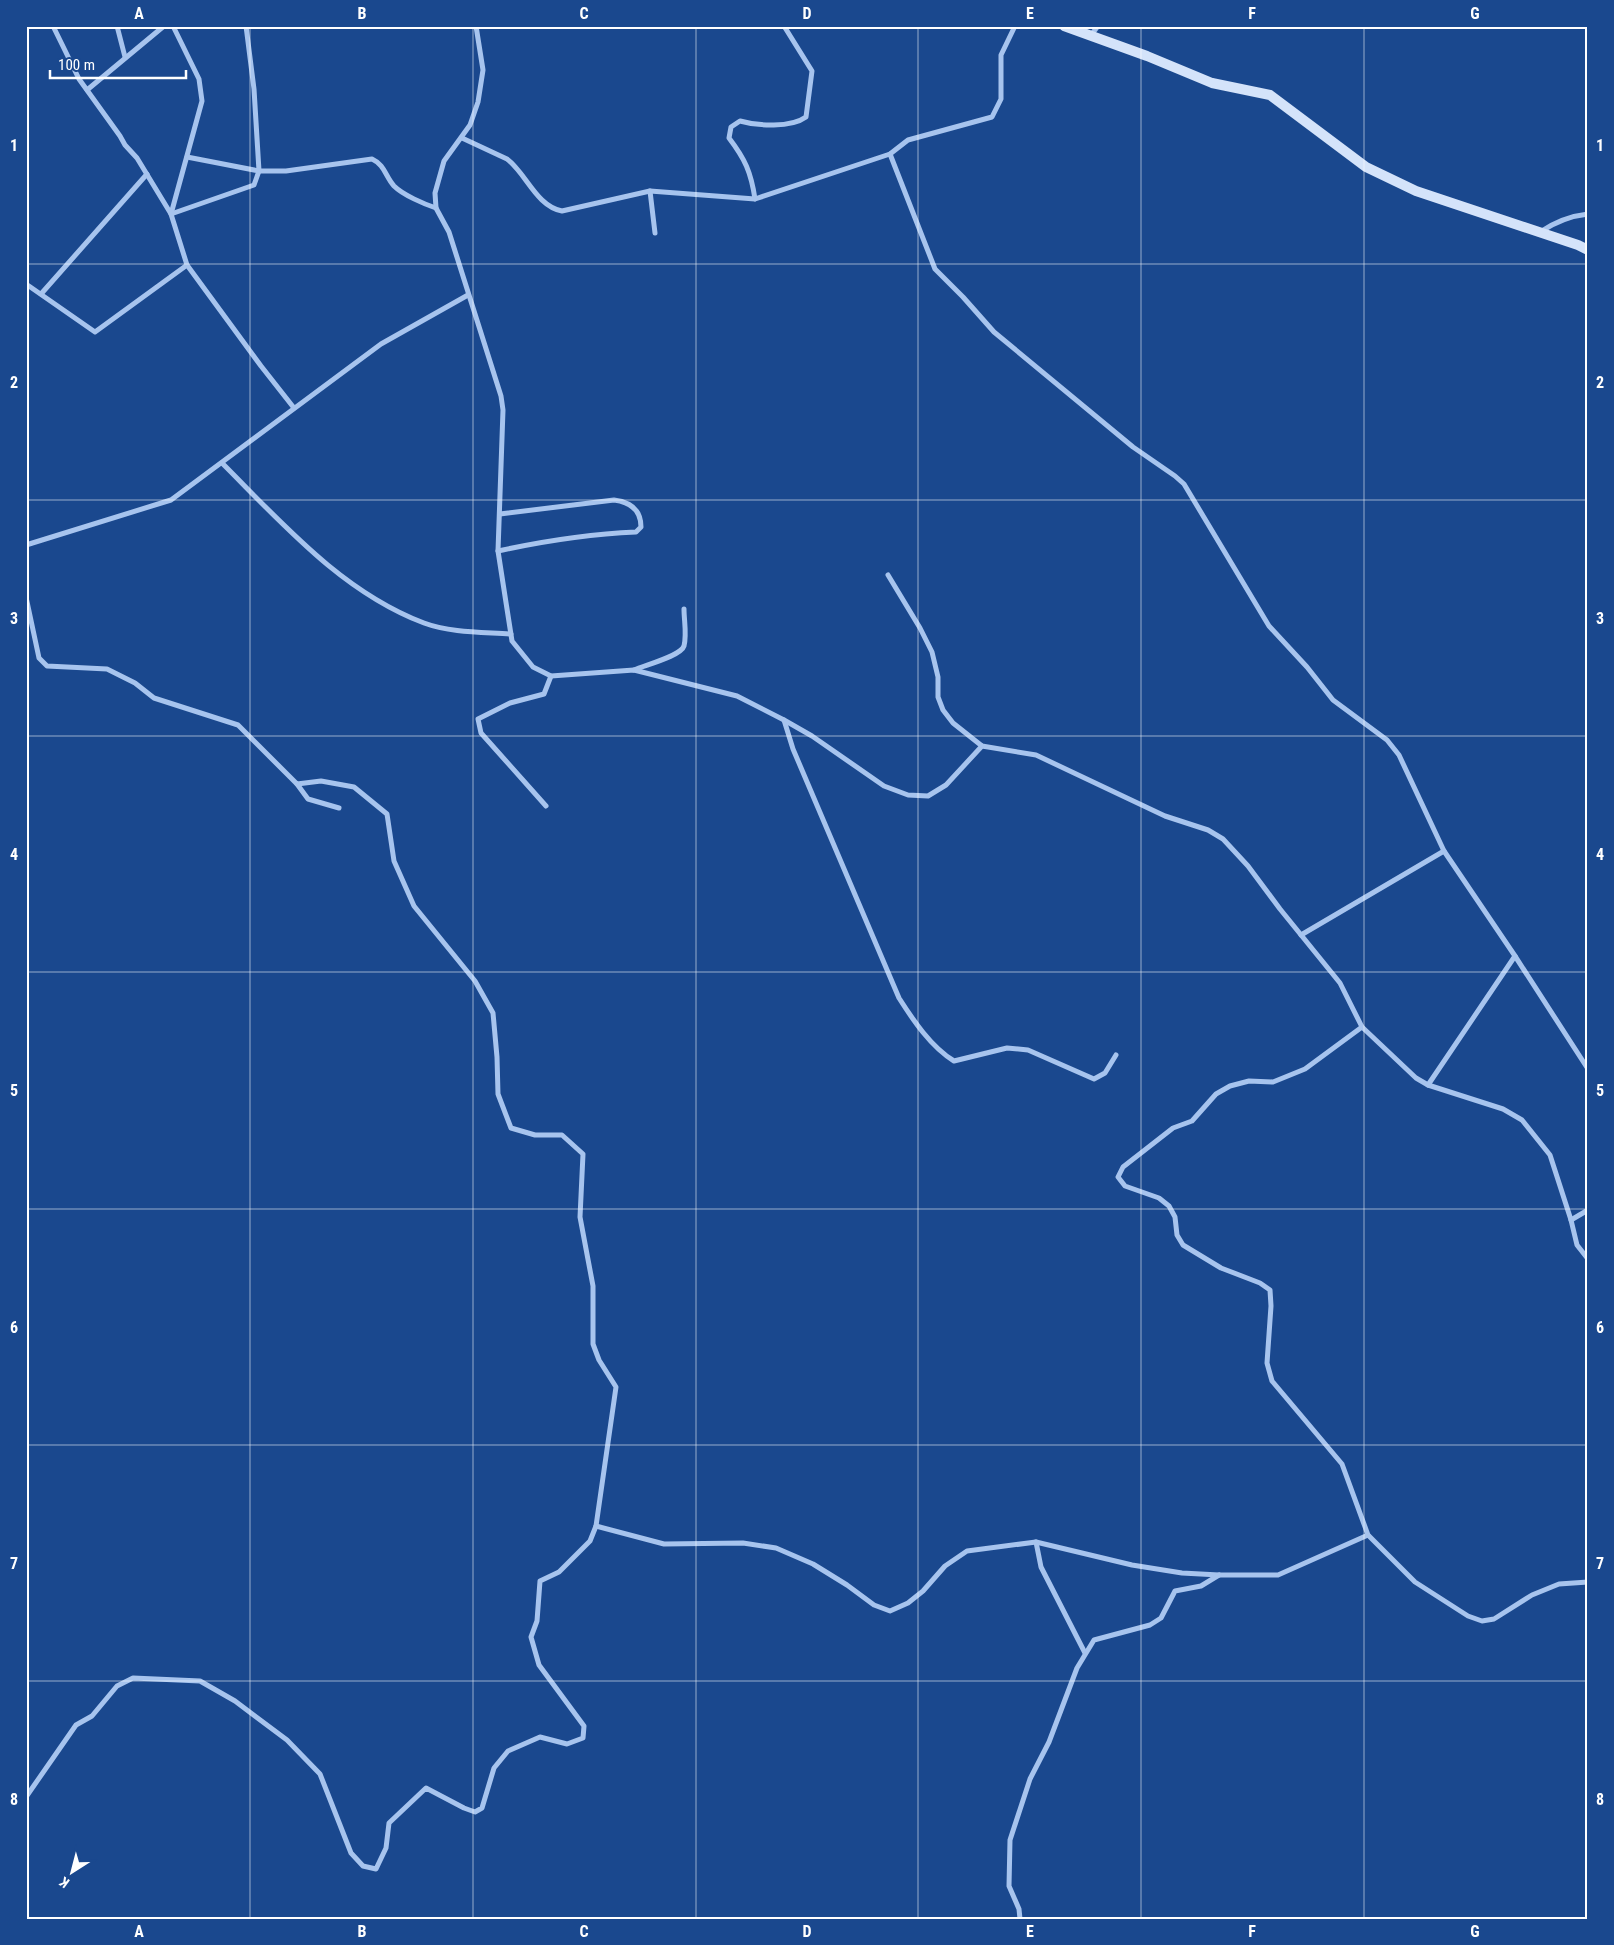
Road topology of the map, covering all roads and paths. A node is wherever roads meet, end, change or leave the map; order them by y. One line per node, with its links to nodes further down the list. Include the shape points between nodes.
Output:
1 (53, 26): 13 (street, via 68,60)
2 (117, 26): 12 (street)
3 (164, 26): 12 (street)
4 (173, 26): 16 (street, via 199,78 202,101)
5 (246, 26): 17 (street)
6 (476, 26): 14 (street, via 483,70 478,102)
7 (784, 26): 20 (street, via 812,71 806,117 798,123 752,124 740,121 731,127 729,138 749,169)
8 (1015, 26): 15 (street, via 1001,54 1001,99 992,117 908,140)
9 (1064, 26): 11 (street)
10 (1098, 26): 11 (street)
11 (1091, 35): 24 (street, via 1212,82 1270,95 1366,167 1416,191)
12 (125, 57): 13 (street)
13 (87, 90): 18 (street)
14 (462, 138): 19 (street, via 507,159 555,210); 21 (street, via 444,161 435,193)
15 (890, 154): 20 (street); 47 (street, via 935,269 994,332 1133,447 1184,484 1269,626 1333,700 1387,740 1399,755)
16 (187, 157): 17 (street); 22 (street)
17 (259, 171): 21 (street, via 286,171 372,159 381,163 395,186); 22 (street, via 254,185)
18 (147, 174): 22 (street); 29 (street)
19 (650, 191): 20 (street); 25 (street)
20 (755, 198)
21 (436, 208): 30 (street, via 449,232)
22 (170, 214): 27 (street)
23 (1588, 214): 24 (street, via 1574,215)
24 (1540, 232): 26 (street)
25 (656, 233)
26 (1588, 250)
27 (187, 265): 29 (street, via 95,332); 31 (street)
28 (26, 284): 29 (street)
29 (42, 294)
30 (468, 295): 31 (street, via 381,344); 33 (street, via 501,396)
31 (294, 408): 32 (street)
32 (222, 463): 34 (street, via 171,500); 39 (street, via 318,556 382,602 425,623 447,629)
33 (500, 514): 35 (street); 35 (street, via 625,501 641,518 641,527 636,532 595,533)
34 (26, 545)
35 (498, 551): 39 (street)
36 (888, 575): 43 (street, via 932,652 943,710 952,723)
37 (26, 597): 44 (street, via 40,658 47,666 107,669 135,683 154,698 238,725)
38 (684, 609): 40 (street, via 683,648 672,656)
39 (511, 634): 41 (street, via 512,641 533,667)
40 (634, 670): 41 (street); 42 (street, via 737,696)
41 (551, 676): 45 (street, via 544,694 510,703 478,719 481,733)
42 (784, 720): 43 (street, via 884,786 908,795 928,796 946,784); 51 (street, via 793,749 899,998 910,1016 945,1056 954,1061 1007,1048 1028,1050 1094,1079 1105,1073)
43 (982, 746): 48 (street, via 1036,755 1165,816 1208,830 1223,839 1248,866)
44 (297, 784): 46 (street, via 308,799); 57 (street, via 321,781 354,786 387,814 394,861 414,906 476,981 493,1013 498,1094 511,1128 535,1135 562,1135 583,1154 580,1217 593,1286 593,1344 616,1388)
45 (546, 806)
46 (339, 808)
47 (1444, 851): 48 (street); 49 (street)
48 (1301, 935): 50 (street, via 1340,983)
49 (1516, 956): 52 (street); 53 (street)
50 (1362, 1027): 53 (street, via 1416,1078); 58 (street, via 1305,1069 1273,1082 1249,1081 1230,1086 1216,1094 1192,1121 1173,1128 1123,1167 1118,1177 1125,1186 1159,1198 1169,1206 1183,1245 1221,1268 1270,1290 1267,1363 1272,1381 1342,1464)
51 (1116, 1055)
52 (1588, 1069)
53 (1428, 1085): 55 (street, via 1503,1109 1522,1120 1550,1155)
54 (1588, 1210): 55 (street)
55 (1571, 1220): 56 (street, via 1577,1245)
56 (1588, 1259)
57 (596, 1526): 59 (street, via 664,1544 743,1543 776,1548 813,1564 874,1605 890,1611 908,1603 945,1566 966,1551); 63 (street, via 590,1541 559,1572 540,1581 537,1621 530,1636 539,1665 584,1726 583,1738 567,1744 540,1737 508,1751 494,1768 482,1808 475,1812 426,1788 389,1822 386,1848 376,1869 363,1866 351,1853 320,1774 287,1740 235,1701 200,1681 133,1678 117,1686 92,1716 76,1725)
58 (1368, 1535): 60 (street, via 1278,1574); 61 (street, via 1415,1582 1468,1616 1482,1621 1494,1619 1532,1595 1559,1584)
59 (1036, 1542): 60 (street, via 1132,1565); 62 (street, via 1040,1567)
60 (1220, 1575): 62 (street, via 1201,1586 1175,1592 1161,1618 1150,1625 1094,1640)
61 (1588, 1582)
62 (1085, 1654): 64 (street, via 1030,1779 1010,1840 1009,1886)
63 (26, 1796)
64 (1020, 1919)

